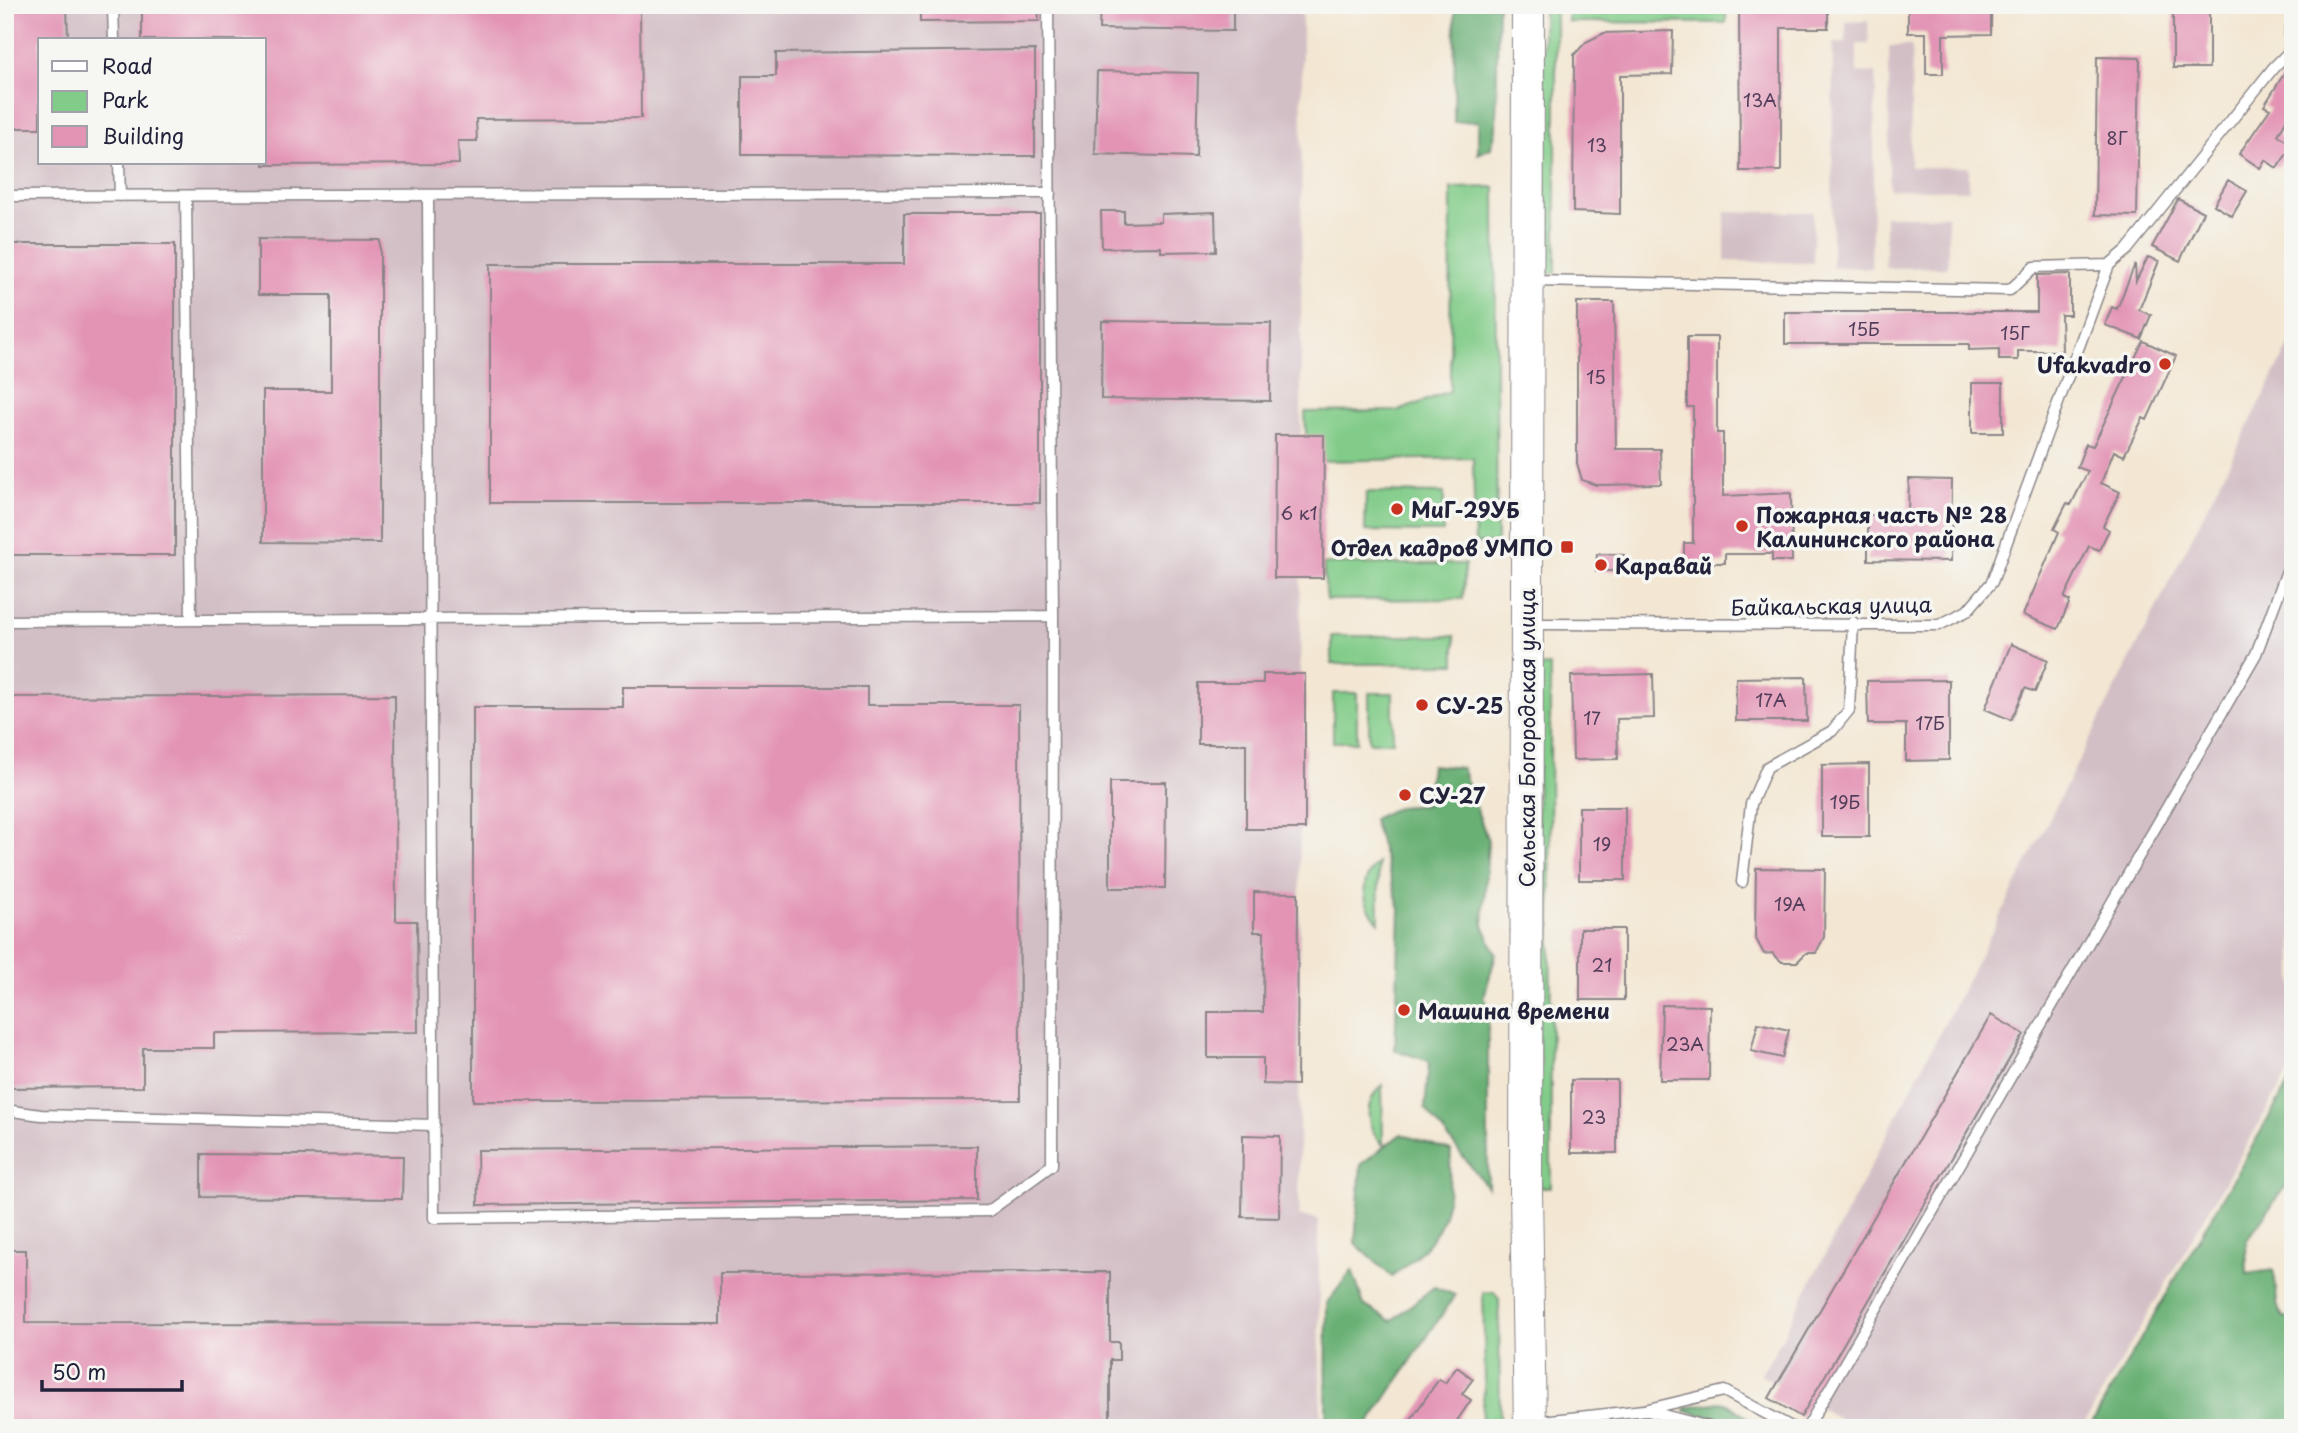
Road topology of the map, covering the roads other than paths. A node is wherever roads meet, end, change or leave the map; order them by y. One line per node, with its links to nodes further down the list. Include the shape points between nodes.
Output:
1 (113, 5): 5 (lane)
2 (1048, 5): 7 (lane)
3 (1528, 5): 13 (main road, Сельская Богородская улица)
4 (2293, 29): 12 (lane, via 2289,52 2127,250)
5 (114, 38)
6 (119, 164): 9 (lane)
7 (1049, 193): 11 (lane); 15 (lane)
8 (5, 196): 9 (lane)
9 (120, 196): 10 (lane)
10 (186, 196): 11 (lane); 17 (lane)
11 (428, 196): 16 (lane)
12 (2109, 265): 13 (lane, via 2034,267 2010,290); 19 (lane, Байкальская улица, via 1992,582 1967,611 1939,625)
13 (1528, 281): 20 (main road, Сельская Богородская улица)
14 (2293, 555): 28 (lane, via 2256,654)
15 (1053, 616): 16 (lane); 23 (lane, via 1052,1165 989,1211 435,1218)
16 (429, 619): 17 (lane); 23 (lane)
17 (191, 620): 18 (lane)
18 (5, 621)
19 (1853, 622): 20 (lane, Байкальская улица); 21 (lane, via 1849,710 1832,731 1767,767 1751,804)
20 (1527, 624): 25 (main road, Сельская Богородская улица)
21 (1742, 882)
22 (5, 1110): 23 (lane, via 41,1115)
23 (434, 1125)
24 (1644, 1410): 25 (lane); 26 (lane); 27 (lane, via 1724,1391)
25 (1530, 1425)
26 (1713, 1428)
27 (1793, 1428)
28 (1807, 1428)

